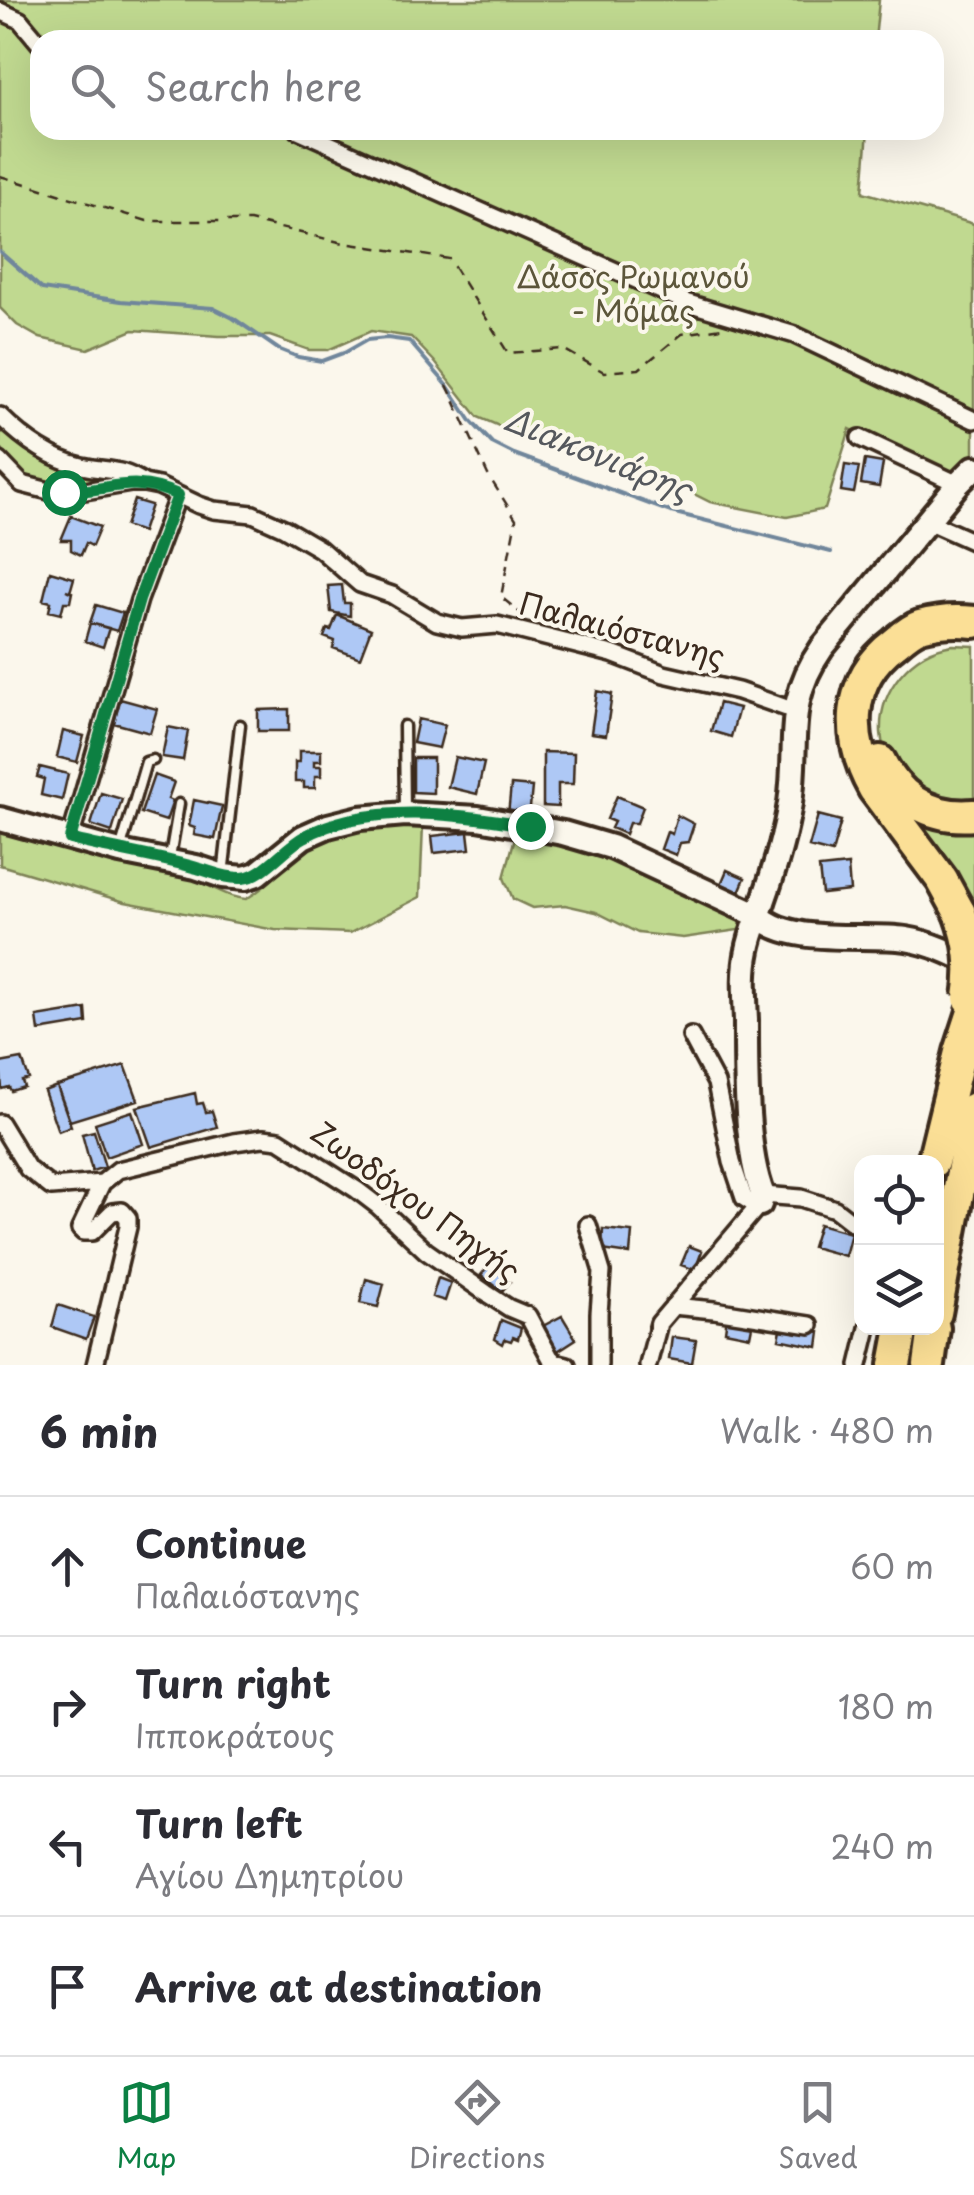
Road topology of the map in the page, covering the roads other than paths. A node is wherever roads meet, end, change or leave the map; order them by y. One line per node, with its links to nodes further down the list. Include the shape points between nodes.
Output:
1 (0, 11): 2 (street)
2 (30, 32)
3 (321, 140): 5 (street, via 688,302 795,335)
4 (0, 416): 9 (street, via 52,455 127,472)
5 (974, 420)
6 (860, 438): 8 (street)
7 (0, 461): 9 (street, Παλαιόστανης, via 22,484 49,491)
8 (966, 476): 11 (main road)
9 (144, 483): 10 (street, Παλαιόστανης)
10 (178, 495): 15 (street, Παλαιόστανης, via 284,528 360,584 392,594 437,622 497,625); 23 (street, via 139,600)
11 (927, 521): 12 (street); 15 (main road, via 822,648)
12 (974, 542)
13 (974, 622): 29 (highway, bridge, via 916,626 862,682 854,718 865,774 960,913 972,955)
14 (974, 639): 21 (highway, via 933,641 907,656 886,680 872,720 874,747 900,791 947,816)
15 (794, 711): 27 (main road, via 785,831)
16 (240, 725): 26 (lane)
17 (404, 726): 20 (lane)
18 (153, 760): 24 (lane, via 146,762)
19 (179, 804): 25 (lane)
20 (406, 814): 26 (main road, via 328,826 251,877); 27 (main road, via 492,819 586,839)
21 (974, 814)
22 (0, 820): 23 (main road)
23 (70, 839): 24 (main road)
24 (120, 852): 25 (main road)
25 (169, 862): 26 (main road)
26 (223, 876)
27 (759, 916): 28 (main road, via 806,934 923,942); 37 (main road, via 747,953 746,1013)
28 (974, 964)
29 (972, 1004): 34 (highway)
30 (692, 1036): 37 (street, via 716,1082 744,1198)
31 (974, 1108): 36 (highway)
32 (0, 1122): 35 (street, Ζωοδόχου Πηγής, via 28,1169 51,1187)
33 (974, 1145): 36 (highway)
34 (935, 1155)
35 (102, 1182): 46 (street, via 81,1231 92,1232 117,1211 126,1214 128,1226); 47 (street, Ζωοδόχου Πηγής, via 118,1170 234,1142 278,1140 357,1190 486,1294 528,1316 550,1356)
36 (956, 1197): 40 (highway)
37 (760, 1202): 38 (street, via 801,1198); 41 (street)
38 (854, 1224)
39 (588, 1225): 48 (street, via 602,1272)
40 (944, 1267)
41 (673, 1306): 42 (street); 49 (street, via 658,1326)
42 (810, 1325)
43 (866, 1335): 50 (street)
44 (901, 1335): 51 (highway)
45 (933, 1335): 52 (highway)
46 (95, 1365)
47 (567, 1365)
48 (599, 1365)
49 (648, 1365)
50 (859, 1365)
51 (896, 1365)
52 (928, 1365)

